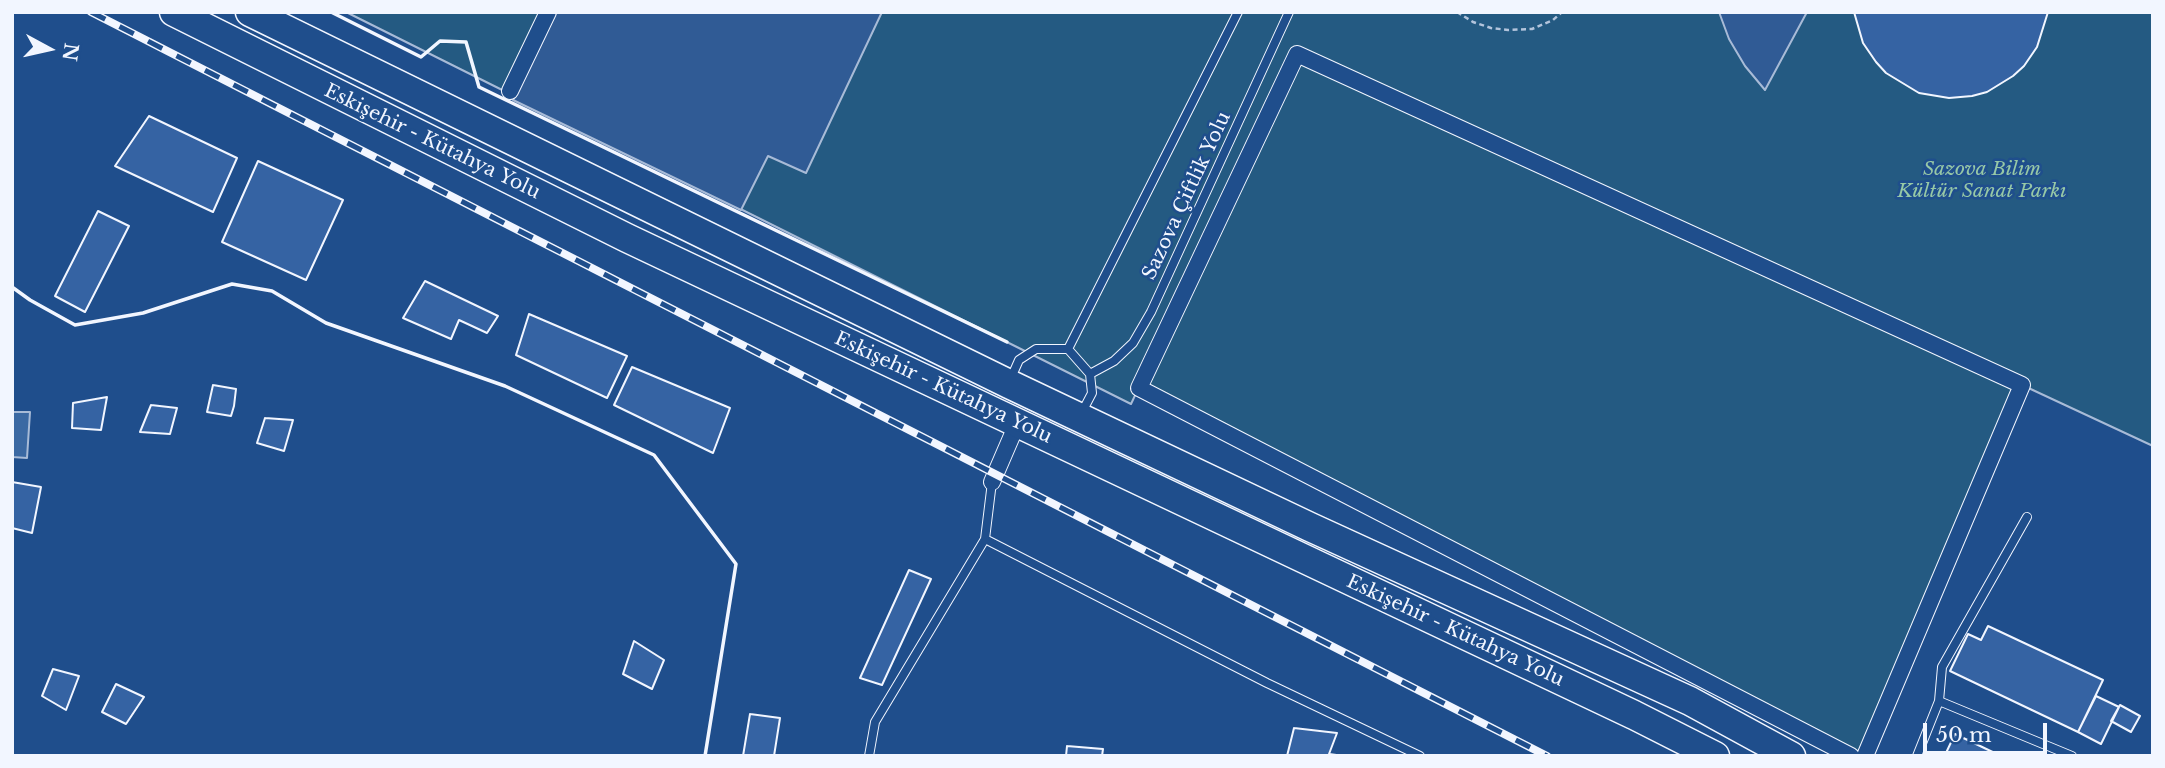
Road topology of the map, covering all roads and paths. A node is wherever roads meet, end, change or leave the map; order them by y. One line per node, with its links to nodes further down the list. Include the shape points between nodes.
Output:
1 (174, 12): 15 (highway, Eskişehir - Kütahya Yolu, via 627,238)
2 (250, 12): 9 (highway, Eskişehir - Kütahya Yolu)
3 (264, 12): 9 (highway)
4 (548, 12): 10 (street)
5 (1238, 12): 11 (lane, Sazova Çiftlik Yolu)
6 (1289, 12): 12 (lane, Sazova Çiftlik Yolu, via 1151,312 1133,343)
7 (1457, 12): 8 (path, via 1473,22 1508,30 1532,29)
8 (1562, 12)
9 (294, 34): 13 (highway, Eskişehir - Kütahya Yolu)
10 (510, 91)
11 (1068, 349): 12 (lane); 13 (lane, via 1036,349 1019,360)
12 (1090, 374): 14 (lane, via 1092,393)
13 (1009, 384): 14 (highway, Eskişehir - Kütahya Yolu)
14 (1080, 417): 23 (highway, Eskişehir - Kütahya Yolu, via 1690,701)
15 (1017, 424): 16 (street); 22 (highway, Eskişehir - Kütahya Yolu)
16 (992, 482): 18 (lane)
17 (2027, 517): 19 (lane, via 1942,667)
18 (985, 539): 20 (lane, via 875,722); 21 (lane)
19 (1939, 701): 26 (lane); 27 (lane)
20 (869, 756)
21 (1420, 756)
22 (1715, 756)
23 (1791, 756)
24 (1851, 756): 25 (street, via 1139,388 1297,54 2022,385)
25 (1865, 756)
26 (1917, 756)
27 (2072, 756)

